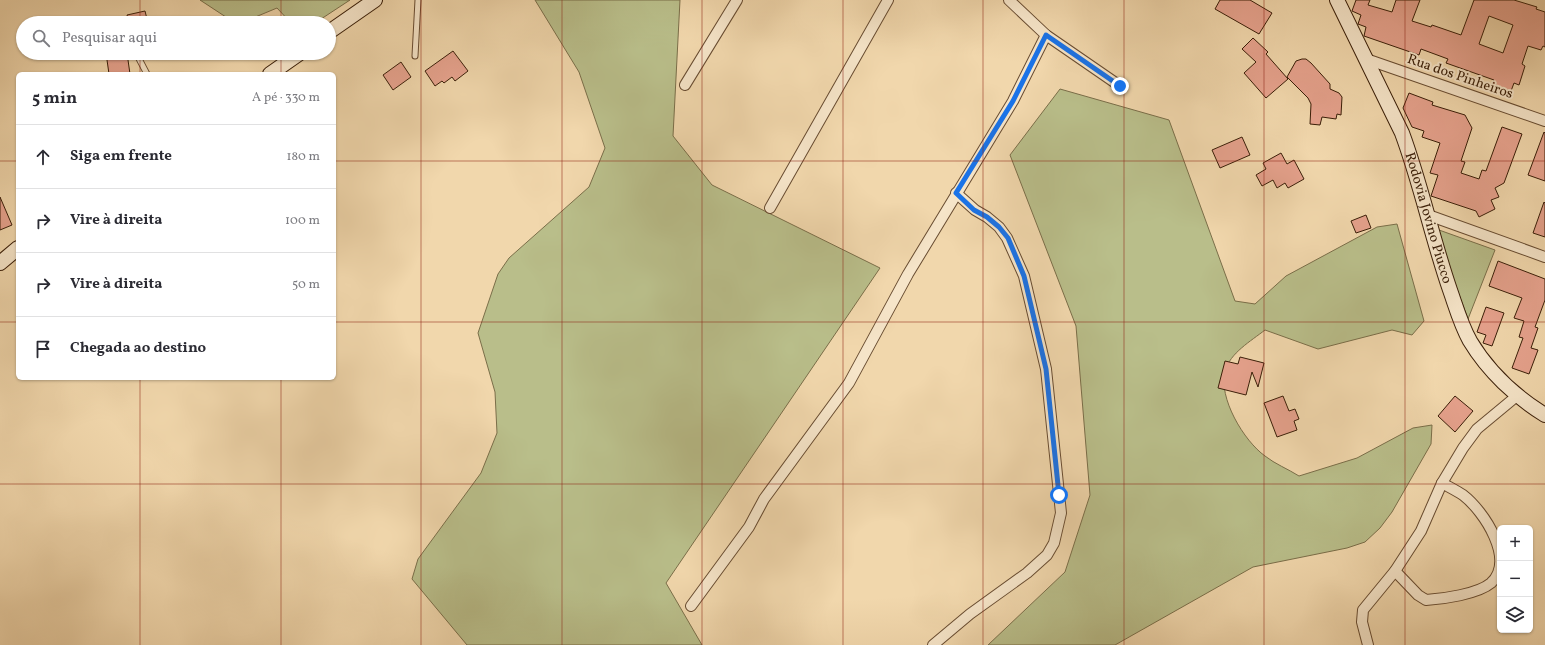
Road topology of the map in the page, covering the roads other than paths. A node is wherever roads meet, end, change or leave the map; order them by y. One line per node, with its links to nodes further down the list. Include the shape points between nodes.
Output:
1 (375, 0): 7 (main road)
2 (418, 0): 9 (lane)
3 (737, 0): 15 (street)
4 (888, 0): 19 (street)
5 (1009, 0): 8 (street)
6 (1336, 0): 10 (main road, Rodovia Jovino Piucco)
7 (336, 27)
8 (1046, 35): 16 (street); 18 (street, via 1013,101)
9 (415, 56)
10 (1366, 59): 17 (street, Rua dos Pinheiros); 20 (main road, Rodovia Jovino Piucco, via 1402,133)
11 (140, 60): 13 (lane)
12 (290, 60): 14 (main road)
13 (146, 72)
14 (273, 72)
15 (685, 85)
16 (1120, 86)
17 (1545, 121)
18 (956, 193): 28 (street, via 908,274 849,383 764,499 749,527); 29 (street, via 974,210 999,227 1008,238 1024,276 1046,369 1061,513 1054,543 1047,554 1027,573 970,614)
19 (770, 208)
20 (1428, 215): 22 (street); 24 (main road, Rodovia Jovino Piucco, via 1442,267 1463,328 1486,363)
21 (16, 250): 23 (main road)
22 (1545, 257)
23 (0, 263)
24 (1518, 395): 25 (main road, Rodovia Jovino Piucco); 26 (street, via 1477,429)
25 (1545, 416)
26 (1442, 483): 27 (street, via 1421,531); 27 (street, via 1464,496 1488,523 1499,550 1499,572 1491,583 1480,590 1426,600)
27 (1395, 571): 30 (street, via 1363,610 1362,622)
28 (691, 606)
29 (933, 645)
30 (1368, 645)

